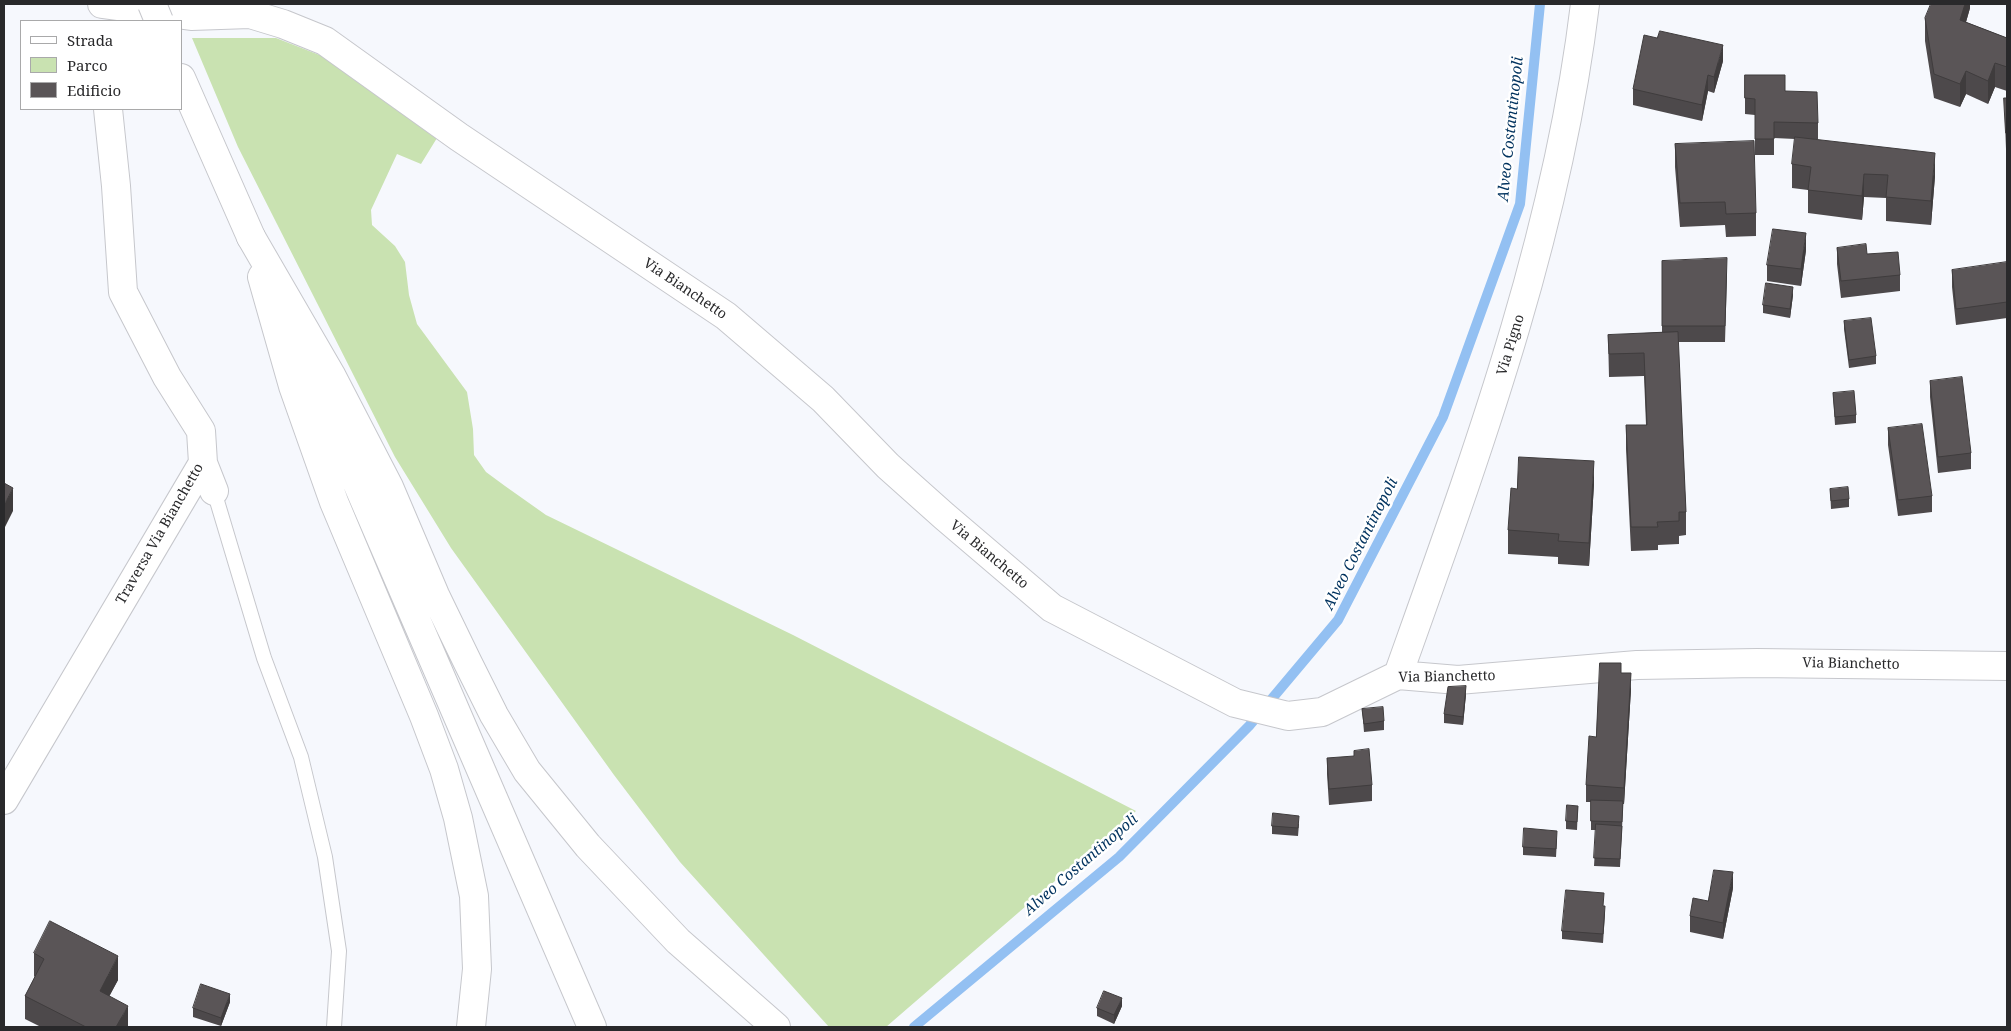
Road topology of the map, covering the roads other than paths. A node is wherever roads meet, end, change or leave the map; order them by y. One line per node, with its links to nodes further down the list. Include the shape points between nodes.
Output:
1 (92, 4): 5 (main road)
2 (102, 4): 13 (main road, Via Bianchetto, via 191,16 250,14 325,41 467,142 726,316 823,399 888,466 1052,608 1235,703 1288,716 1322,712)
3 (152, 4): 6 (main road, bridge)
4 (1585, 4): 13 (main road, Via Pigno, via 1563,139 1536,258 1512,344 1462,496)
5 (96, 20)
6 (159, 20)
7 (182, 80): 9 (main road)
8 (108, 110): 10 (main road, Traversa Via Bianchetto, via 123,292 167,377 201,431)
9 (251, 238): 16 (main road, via 293,386 334,502 424,716 458,818 474,896 477,969); 17 (main road); 18 (main road, via 331,375 389,487 468,663 527,771 588,846 678,941)
10 (203, 463): 11 (main road); 14 (main road, Traversa Via Bianchetto)
11 (214, 491): 15 (lane, via 264,658 301,757 322,848 339,951)
12 (2007, 666): 13 (main road, Via Bianchetto, via 1757,663 1637,665 1458,680)
13 (1398, 675)
14 (4, 800)
15 (334, 1027)
16 (471, 1027)
17 (592, 1027)
18 (776, 1027)

